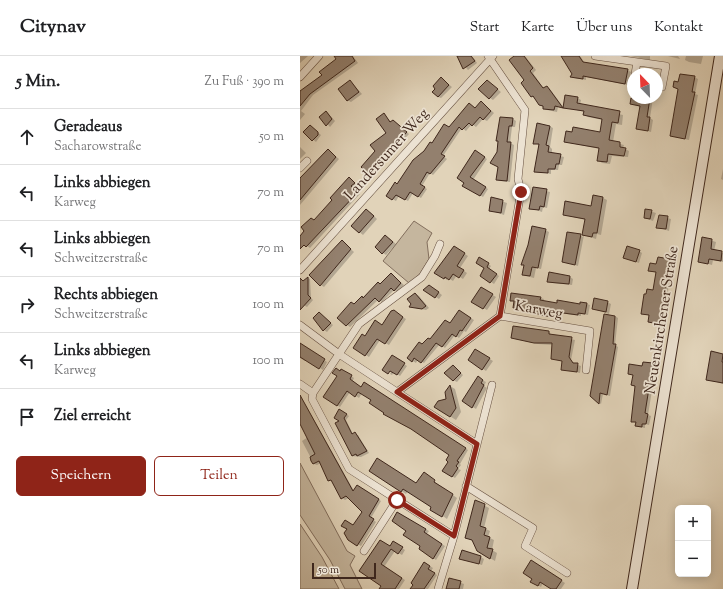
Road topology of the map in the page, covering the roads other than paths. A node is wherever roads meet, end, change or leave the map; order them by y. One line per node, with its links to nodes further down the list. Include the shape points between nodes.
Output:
1 (319, 56): 7 (street)
2 (595, 56): 5 (street)
3 (720, 56): 28 (street, Neuenkirchener Straße)
4 (490, 57): 12 (street, Landersumer Weg); 13 (street, Karweg, via 526,110 518,179 521,192)
5 (637, 62): 6 (street); 8 (street, via 666,66)
6 (636, 68)
7 (300, 77)
8 (663, 82)
9 (307, 161): 10 (street)
10 (300, 168)
11 (440, 244): 15 (street, via 422,277 359,324)
12 (300, 270)
13 (500, 316): 16 (street, Karweg, via 590,331); 19 (street)
14 (300, 325): 15 (street)
15 (339, 354): 19 (street); 20 (street)
16 (586, 370)
17 (300, 384): 20 (street)
18 (492, 385): 21 (street)
19 (397, 392): 21 (street)
20 (313, 393): 23 (street, via 312,399 349,468)
21 (477, 444): 22 (street)
22 (466, 486): 24 (street); 26 (street, via 534,528 525,546)
23 (397, 500): 24 (street); 25 (street)
24 (454, 536): 27 (street)
25 (364, 551)
26 (567, 573)
27 (438, 589)
28 (632, 589)

